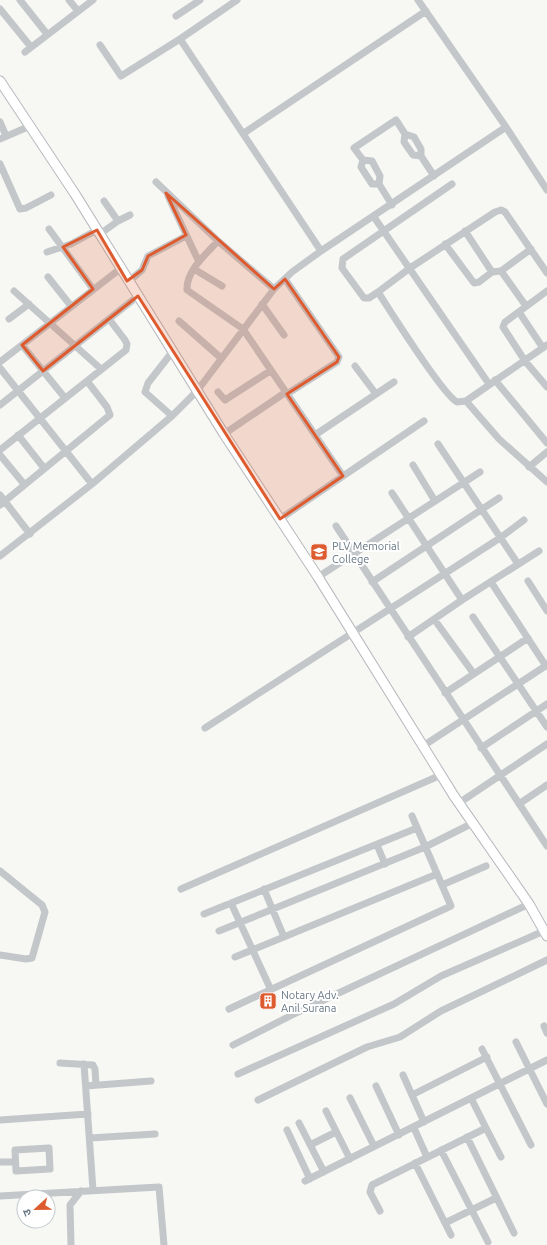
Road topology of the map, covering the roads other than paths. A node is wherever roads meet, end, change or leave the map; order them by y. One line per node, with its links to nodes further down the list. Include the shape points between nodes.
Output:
1 (20, 0): 11 (street)
2 (69, 0): 8 (street)
3 (93, 0): 8 (street)
4 (200, 0): 10 (street)
5 (237, 0): 12 (street)
6 (418, 0): 9 (street)
7 (0, 9): 14 (street)
8 (78, 11): 11 (street)
9 (426, 11): 19 (street); 20 (street)
10 (176, 16)
11 (47, 34): 14 (street)
12 (180, 39): 13 (street, via 121,76); 20 (street)
13 (100, 44)
14 (31, 47): 15 (street)
15 (25, 52)
16 (0, 81): 18 (main road)
17 (0, 122): 22 (street)
18 (30, 126): 22 (street); 41 (main road)
19 (506, 127): 26 (street); 30 (street)
20 (244, 133): 47 (street)
21 (405, 134): 23 (street, via 414,137 421,149); 23 (street, via 404,142 413,155); 24 (street, via 396,120 354,148)
22 (3, 138)
23 (421, 156): 26 (street)
24 (363, 160): 28 (street, via 372,161 380,176); 28 (street, via 361,167 367,178 372,184)
25 (0, 164): 32 (street, via 20,209)
26 (434, 176): 34 (street)
27 (156, 182): 31 (street)
28 (379, 184): 34 (street)
29 (452, 184): 39 (street)
30 (547, 190)
31 (166, 192): 42 (street); 43 (street)
32 (52, 195)
33 (104, 201): 37 (street)
34 (392, 205): 36 (street)
35 (130, 215): 37 (street)
36 (374, 217): 39 (street); 47 (street)
37 (118, 221): 41 (street)
38 (49, 229): 45 (street)
39 (384, 230): 50 (street); 64 (street, via 346,257 342,263 342,268 364,298)
40 (465, 230): 44 (street); 46 (street, via 501,210); 54 (street)
41 (98, 232): 45 (street); 51 (main road)
42 (186, 236): 49 (street); 58 (street, via 148,256 142,270)
43 (218, 241): 49 (street); 60 (street)
44 (445, 244): 50 (street); 54 (street, via 472,281 479,282)
45 (63, 247): 48 (street); 61 (street)
46 (531, 249): 53 (street); 55 (street)
47 (321, 251): 57 (street)
48 (47, 252)
49 (200, 262): 52 (street)
50 (410, 268): 64 (street); 91 (street)
51 (120, 269): 58 (main road); 61 (street)
52 (194, 269): 59 (street); 75 (street, via 186,282 187,290)
53 (501, 271): 54 (street); 69 (street)
54 (492, 272)
55 (547, 273)
56 (48, 277): 68 (street)
57 (285, 279): 60 (street); 96 (street, via 339,357 337,362)
58 (128, 282): 65 (main road)
59 (222, 286)
60 (274, 289): 67 (street)
61 (93, 290): 68 (street)
62 (14, 291): 66 (street)
63 (547, 291): 69 (street)
64 (378, 292): 99 (street, via 450,397 457,402)
65 (138, 296): 71 (street); 80 (main road)
66 (29, 304): 72 (street); 74 (street)
67 (262, 304): 75 (street); 76 (street)
68 (71, 306): 74 (street)
69 (526, 306): 70 (street)
70 (519, 312): 79 (street); 82 (street, via 505,322 503,327)
71 (109, 318): 78 (street); 86 (street, via 125,340 127,348)
72 (9, 319)
73 (179, 321): 81 (street)
74 (50, 323): 77 (street); 78 (street)
75 (243, 330): 81 (street); 88 (street)
76 (284, 336)
77 (22, 344): 83 (street); 87 (street)
78 (75, 344): 86 (street); 87 (street)
79 (545, 346): 82 (street)
80 (173, 351): 93 (main road); 101 (street, via 148,382 145,392)
81 (221, 358): 93 (street)
82 (525, 361): 91 (street); 92 (street)
83 (0, 362)
84 (355, 366): 97 (street)
85 (0, 368): 94 (street)
86 (101, 369): 89 (street)
87 (43, 370): 94 (street); 98 (street)
88 (270, 371): 95 (street, via 226,399); 96 (street)
89 (88, 381): 98 (street); 110 (street, via 110,415)
90 (394, 382): 97 (street)
91 (492, 382): 99 (street); 107 (street)
92 (547, 387)
93 (197, 390): 101 (street); 104 (main road)
94 (18, 391): 100 (street); 102 (street)
95 (218, 392)
96 (286, 393): 104 (street); 106 (street)
97 (376, 394): 106 (street)
98 (65, 398): 102 (street)
99 (466, 401): 114 (street, via 499,439)
100 (0, 406)
101 (172, 416): 121 (street)
102 (41, 418): 105 (street); 110 (street)
103 (424, 421): 117 (street)
104 (224, 434): 128 (main road)
105 (18, 435): 109 (street); 115 (street)
106 (315, 435): 117 (street)
107 (547, 443)
108 (438, 444): 119 (street)
109 (0, 450)
110 (66, 451): 115 (street); 121 (street)
111 (547, 452): 114 (street)
112 (0, 455): 120 (street)
113 (413, 466): 125 (street)
114 (529, 467): 118 (street)
115 (44, 468): 120 (street)
116 (480, 472): 119 (street)
117 (343, 476): 128 (street)
118 (547, 482)
119 (464, 483): 125 (street); 126 (street)
120 (24, 484): 124 (street)
121 (92, 484): 131 (street)
122 (392, 492): 127 (street)
123 (499, 498): 126 (street)
124 (2, 500): 131 (street)
125 (436, 501): 127 (street)
126 (481, 510): 132 (street); 133 (street)
127 (410, 518): 133 (street); 135 (street)
128 (280, 519): 139 (main road)
129 (524, 520): 132 (street)
130 (336, 526): 135 (street)
131 (30, 534): 136 (street)
132 (500, 538): 137 (street); 138 (street)
133 (427, 545): 138 (street); 141 (street)
134 (539, 551): 137 (street)
135 (355, 554): 139 (street); 141 (street)
136 (0, 556)
137 (518, 564): 142 (street)
138 (444, 573): 143 (street); 144 (street)
139 (318, 577): 148 (main road)
140 (528, 581): 145 (street)
141 (372, 582): 144 (street)
142 (491, 582): 143 (street); 150 (street)
143 (462, 600): 147 (street)
144 (390, 608): 148 (street); 149 (street)
145 (547, 611)
146 (473, 617): 151 (street)
147 (434, 619): 149 (street); 153 (street)
148 (353, 633): 160 (street); 162 (main road)
149 (408, 637): 155 (street)
150 (528, 638): 151 (street); 152 (street)
151 (500, 656): 153 (street); 154 (street)
152 (546, 665): 154 (street)
153 (474, 674): 155 (street)
154 (518, 684): 157 (street); 158 (street)
155 (445, 693): 158 (street)
156 (547, 704): 157 (street)
157 (536, 711): 159 (street); 163 (street)
158 (463, 721): 162 (street); 163 (street)
159 (547, 727)
160 (205, 728)
161 (547, 744): 165 (street)
162 (423, 746): 164 (main road)
163 (481, 748): 165 (street)
164 (441, 775): 167 (main road); 180 (street)
165 (500, 776): 167 (street); 168 (street)
166 (547, 786): 168 (street)
167 (459, 803): 170 (main road)
168 (519, 804): 173 (street)
169 (412, 816): 171 (street)
170 (473, 823): 174 (street); 183 (main road)
171 (417, 828): 172 (street); 174 (street)
172 (378, 845): 175 (street); 181 (street)
173 (547, 846)
174 (425, 847): 175 (street); 178 (street)
175 (385, 864): 184 (street)
176 (486, 866): 179 (street)
177 (0, 871): 191 (street, via 45,910 32,958)
178 (437, 874): 179 (street); 189 (street)
179 (442, 885): 194 (street, via 451,906)
180 (181, 889)
181 (264, 889): 182 (street); 184 (street)
182 (231, 903): 185 (street); 186 (street)
183 (529, 904): 188 (main road); 197 (street)
184 (272, 908): 186 (street); 189 (street)
185 (204, 914)
186 (239, 922): 187 (street); 190 (street)
187 (219, 930)
188 (546, 933): 204 (street, via 441,976 394,1004)
189 (284, 937): 190 (street)
190 (253, 950): 192 (street); 194 (street)
191 (0, 955)
192 (235, 957)
193 (547, 960): 214 (street, via 441,1011 400,1037 367,1047)
194 (271, 990): 195 (street)
195 (229, 1009)
196 (516, 1042): 203 (street)
197 (233, 1045)
198 (482, 1049): 199 (street)
199 (487, 1056): 207 (street); 211 (street)
200 (547, 1060): 203 (street)
201 (60, 1063): 202 (street)
202 (84, 1064): 208 (street, via 94,1066); 209 (street)
203 (530, 1068): 207 (street); 215 (street)
204 (238, 1074)
205 (403, 1075): 211 (street)
206 (151, 1081): 208 (street)
207 (500, 1084): 213 (street); 230 (street)
208 (96, 1085): 209 (street)
209 (86, 1086): 217 (street)
210 (376, 1086): 226 (street)
211 (412, 1095): 219 (street)
212 (350, 1098): 231 (street)
213 (471, 1098): 219 (street); 222 (street)
214 (258, 1100)
215 (547, 1104)
216 (326, 1111): 224 (street)
217 (88, 1114): 218 (street); 228 (street)
218 (0, 1120)
219 (424, 1122): 221 (street)
220 (299, 1123): 229 (street)
221 (414, 1128): 226 (street); 233 (street)
222 (486, 1128): 227 (street); 234 (street)
223 (287, 1130): 239 (street, via 308,1180)
224 (336, 1132): 229 (street); 235 (street)
225 (155, 1134): 228 (street)
226 (399, 1135): 231 (street)
227 (467, 1137): 232 (street); 243 (street)
228 (90, 1138): 240 (street)
229 (310, 1145): 239 (street)
230 (530, 1145)
231 (374, 1146): 235 (street)
232 (441, 1150): 233 (street); 244 (street)
233 (427, 1157): 238 (street)
234 (501, 1157)
235 (350, 1159): 239 (street)
236 (0, 1162): 237 (street)
237 (15, 1162): 237 (street, via 14,1150 49,1148 50,1169 16,1171)
238 (415, 1163): 245 (street, via 370,1187); 246 (street)
239 (324, 1172)
240 (94, 1190): 241 (street); 251 (street, via 159,1187)
241 (81, 1191): 242 (street); 250 (street, via 70,1205)
242 (0, 1196)
243 (496, 1198): 244 (street); 247 (street)
244 (471, 1210): 246 (street); 249 (street)
245 (380, 1211)
246 (445, 1223): 248 (street)
247 (514, 1233)
248 (451, 1235)
249 (488, 1242)
250 (71, 1245)
251 (164, 1245)

